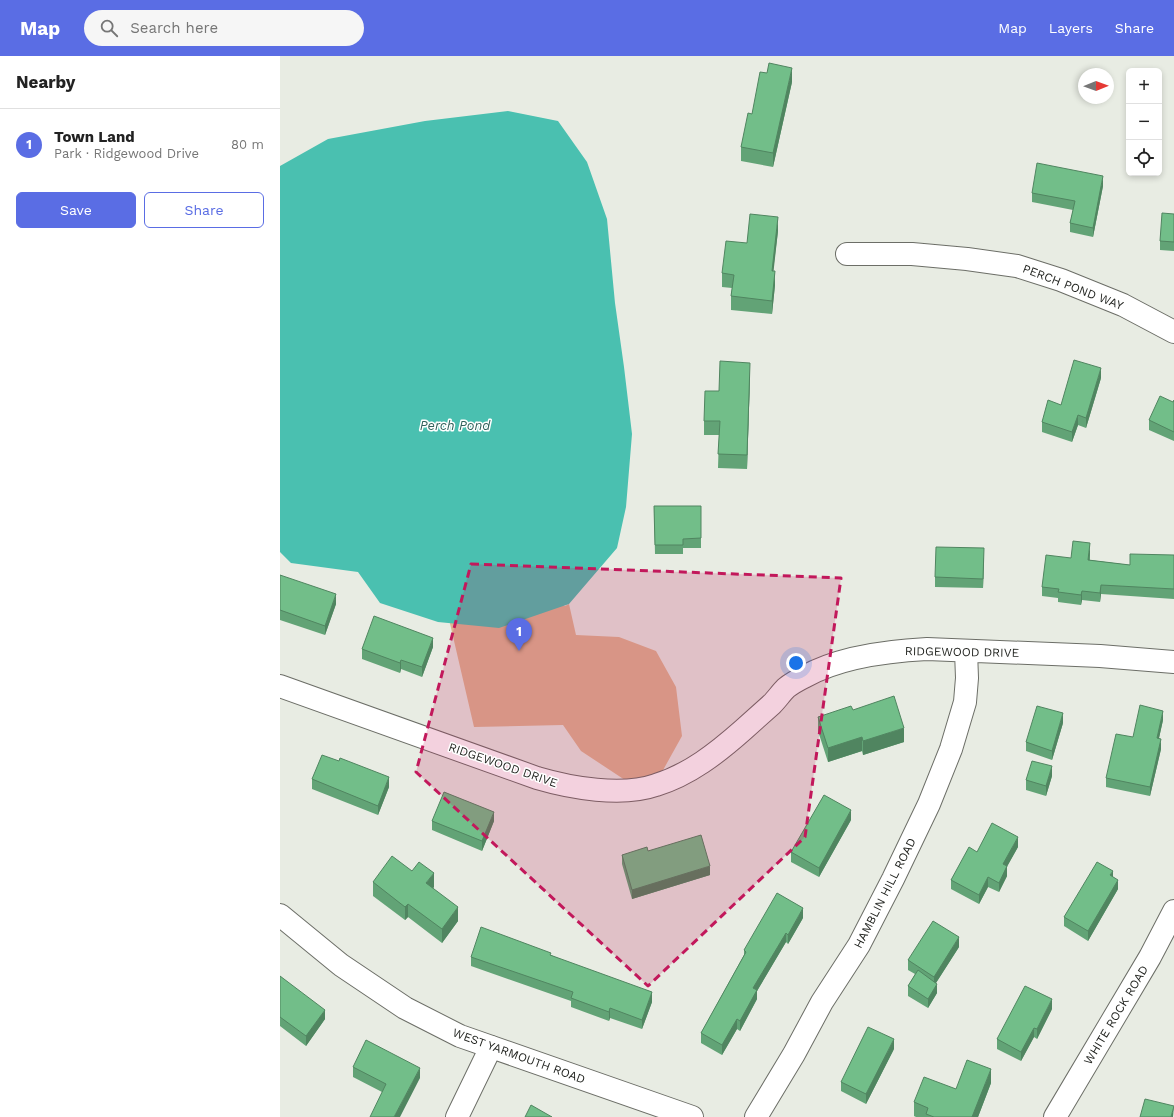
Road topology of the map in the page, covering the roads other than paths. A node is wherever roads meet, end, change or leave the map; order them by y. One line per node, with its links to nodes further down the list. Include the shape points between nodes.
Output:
1 (846, 254): 2 (street, PERCH POND WAY, via 912,254 967,258 1017,266 1061,280 1123,305)
2 (1174, 332)
3 (966, 651): 4 (street, RIDGEWOOD DRIVE, via 1100,656); 5 (street, RIDGEWOOD DRIVE, via 904,650 828,666 786,688 742,731 703,762 656,786 636,789 589,789 537,778); 11 (street, HAMBLIN HILL ROAD, via 965,702 951,749 929,804 894,879 859,945 822,1002)
4 (1174, 662)
5 (280, 686)
6 (1174, 911): 12 (street, WHITE ROCK ROAD, via 1150,957)
7 (280, 915): 8 (street, WEST YARMOUTH ROAD, via 341,965 405,1008 460,1036)
8 (491, 1046): 9 (street); 10 (street, WEST YARMOUTH ROAD)
9 (457, 1117)
10 (692, 1117)
11 (756, 1117)
12 (1055, 1117)

